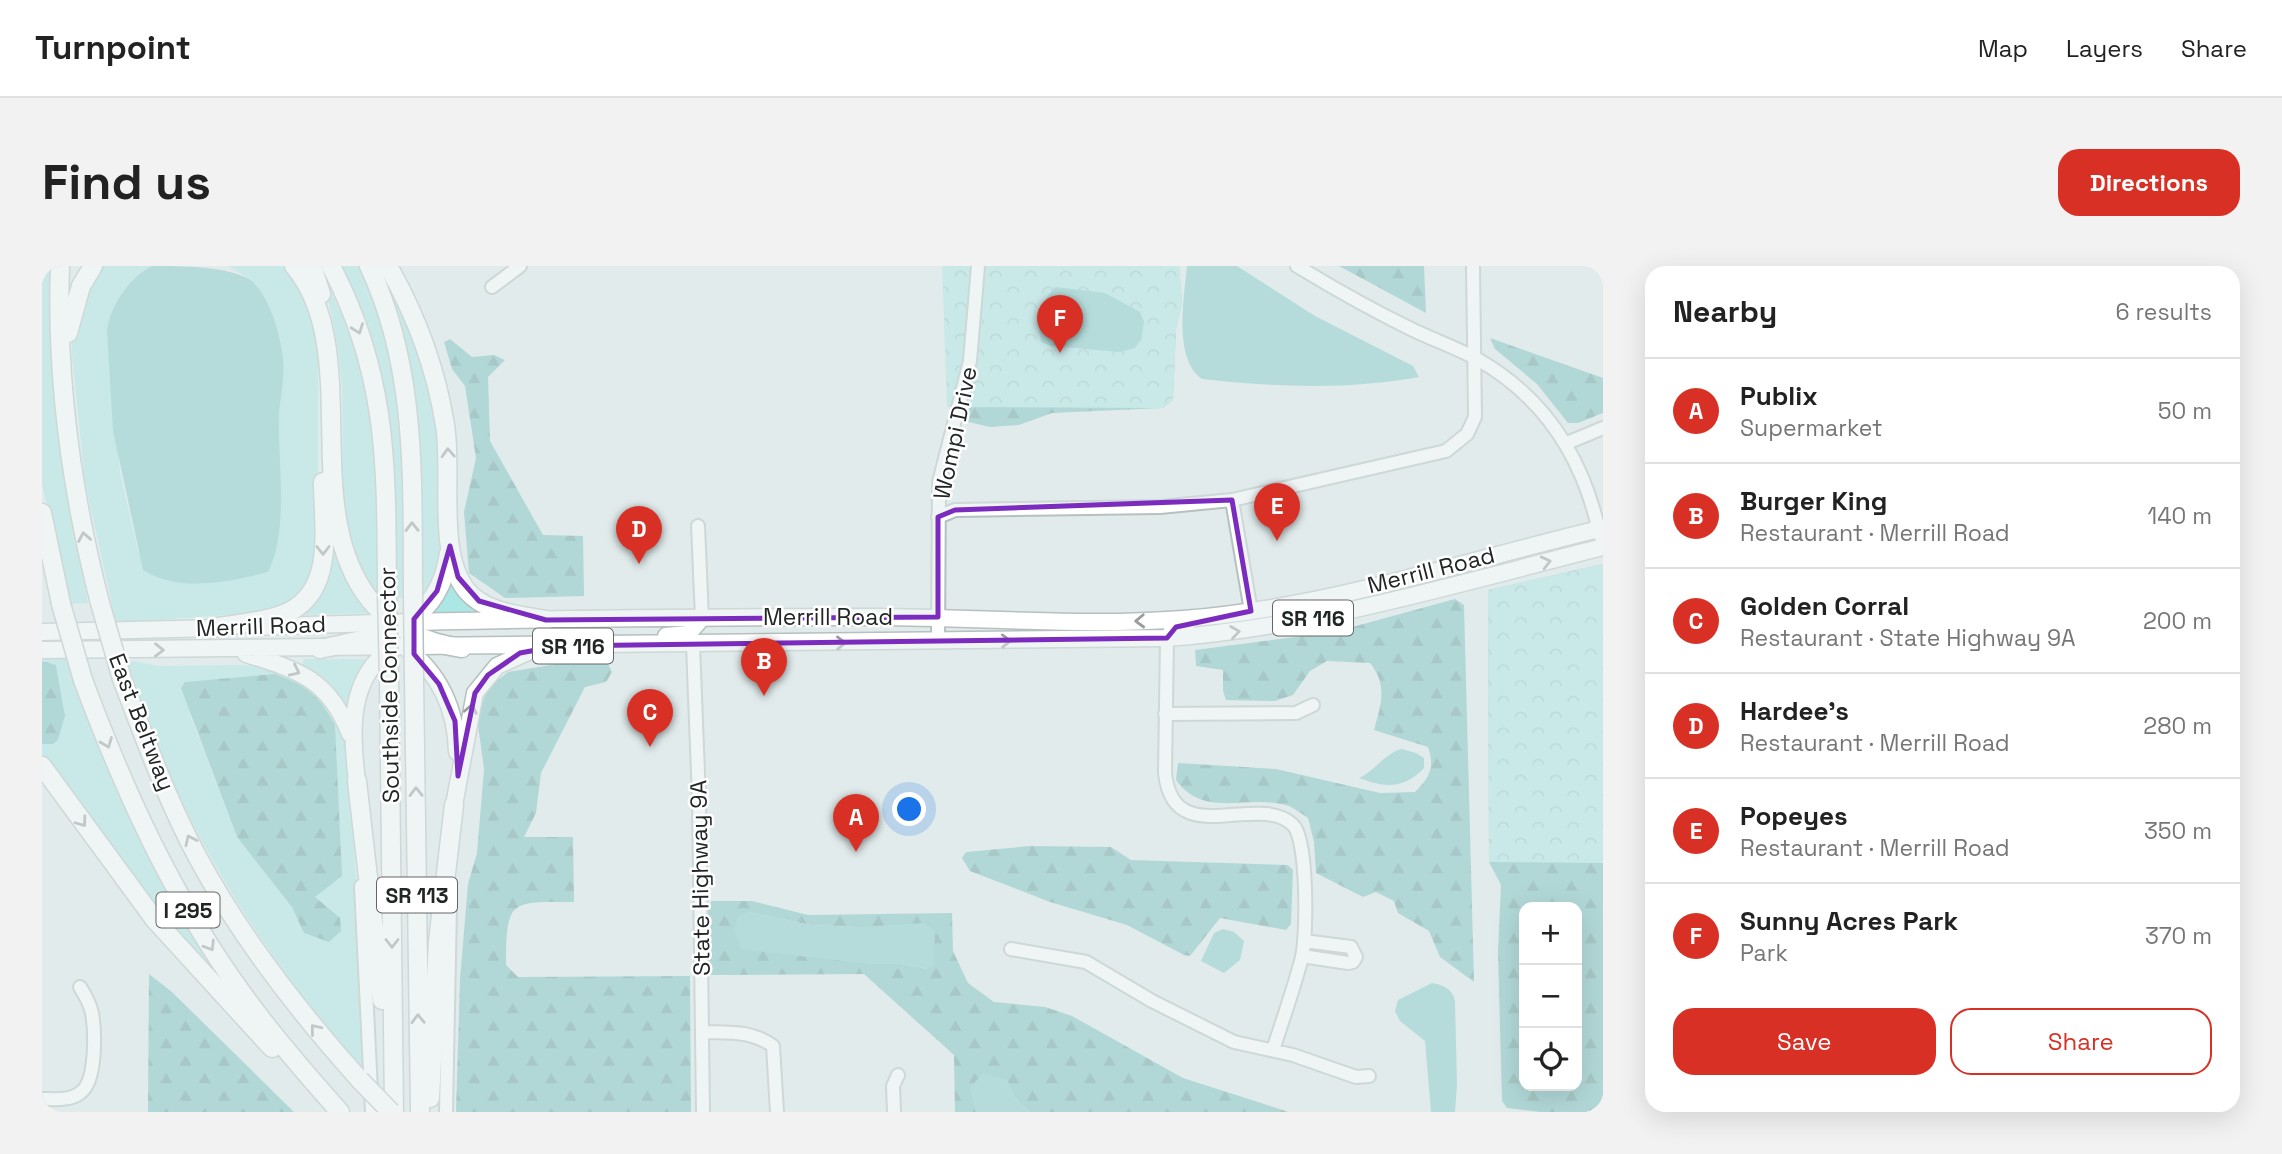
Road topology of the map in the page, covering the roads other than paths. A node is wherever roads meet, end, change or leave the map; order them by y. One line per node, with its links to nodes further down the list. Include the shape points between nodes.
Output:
1 (60, 266): 15 (highway, East Beltway / I 295, via 59,344)
2 (93, 266): 15 (highway, via 72,310)
3 (294, 266): 13 (highway, via 317,308)
4 (312, 266): 23 (highway, via 335,363)
5 (331, 266): 56 (highway, Southside Connector / SR 113, one-way to 56, bridge, via 362,337 384,431)
6 (369, 266): 63 (highway, Southside Connector / SR 113, one-way to 6, bridge, via 410,430 393,328)
7 (388, 266): 24 (highway, one-way to 7, via 447,442 441,404 416,323)
8 (520, 266): 12 (street)
9 (978, 266): 20 (street, Wompi Drive, via 970,361 939,482)
10 (1297, 266): 14 (street, via 1346,296)
11 (1473, 266): 14 (street)
12 (492, 287)
13 (322, 335): 23 (highway); 32 (highway, one-way to 32, via 323,559 319,581 292,610)
14 (1474, 358): 17 (street, via 1513,383); 18 (street, via 1475,416 1457,444)
15 (64, 388): 62 (highway, East Beltway / I 295, one-way to 15, bridge, via 281,986 197,856 148,748 100,603 78,504)
16 (1603, 428): 17 (street)
17 (1567, 443): 22 (street)
18 (1232, 500): 20 (street, via 1160,507 955,510); 26 (street)
19 (42, 513): 60 (highway, East Beltway / I 295, one-way to 60, bridge, via 83,680 129,796 191,915 242,994)
20 (938, 517): 29 (street, Wompi Drive)
21 (698, 526): 30 (street)
22 (1601, 528): 25 (street); 26 (main road, Merrill Road / SR 116)
23 (340, 541): 34 (highway, via 358,585)
24 (450, 546): 31 (highway, via 458,577 479,601 493,609); 34 (highway, via 437,591)
25 (1603, 547): 35 (main road, Merrill Road / SR 116, one-way to 25, via 1317,617)
26 (1251, 611): 27 (main road, Merrill Road / SR 116)
27 (1224, 615): 29 (main road, Merrill Road / SR 116, one-way to 29, via 1111,621); 35 (street, via 1176,627)
28 (813, 617): 29 (main road, Merrill Road / SR 116); 30 (main road, Merrill Road / SR 116); 37 (main road, via 723,625 707,630)
29 (938, 617): 36 (street, Wompi Drive)
30 (702, 618): 31 (main road, Merrill Road / SR 116); 39 (main road, via 695,629 678,636 504,638)
31 (546, 620): 34 (main road, Merrill Road / SR 116, via 479,621)
32 (211, 628): 33 (main road, Merrill Road / SR 116); 34 (main road, Merrill Road / SR 116, via 344,623)
33 (42, 632)
34 (400, 635): 39 (highway); 41 (highway); 45 (main road, via 363,684 352,717); 47 (main road, via 449,702 456,729)
35 (1167, 638): 36 (main road, Merrill Road / SR 116, one-way to 35); 44 (street)
36 (938, 642): 37 (main road, Merrill Road / SR 116, one-way to 36)
37 (693, 645): 38 (main road, Merrill Road / SR 116); 54 (street, State Highway 9A)
38 (558, 646): 39 (main road, Merrill Road / SR 116); 47 (main road, one-way to 38, via 471,703 488,675 520,653)
39 (462, 648)
40 (230, 649): 41 (main road, Merrill Road); 42 (main road, Merrill Road, one-way to 40); 45 (main road, one-way to 45, via 295,669 312,679 339,710)
41 (320, 649)
42 (42, 650)
43 (1313, 705): 44 (street, via 1296,713)
44 (1165, 714): 50 (street, via 1166,783 1178,805 1202,815 1278,816 1299,833)
45 (352, 740): 48 (main road)
46 (42, 766): 60 (highway, one-way to 60, via 155,920 296,1074)
47 (458, 776): 49 (main road)
48 (357, 781): 56 (highway, via 385,1025); 61 (street)
49 (454, 805): 64 (highway, via 438,941); 65 (street)
50 (1304, 941): 52 (street); 52 (street, via 1351,947 1356,957 1348,964)
51 (1011, 949): 55 (street, via 1086,962 1152,1002 1234,1042)
52 (1302, 956): 55 (street)
53 (80, 987): 59 (street, via 92,1013 89,1084 67,1099)
54 (702, 1032): 66 (street, State Highway 9A); 67 (street, via 749,1033 773,1046)
55 (1273, 1050): 58 (street, via 1356,1077)
56 (393, 1055): 62 (highway, Southside Connector / SR 113)
57 (898, 1075): 68 (street, via 893,1086)
58 (1368, 1076)
59 (42, 1099)
60 (340, 1112)
61 (372, 1112)
62 (393, 1112)
63 (420, 1112)
64 (429, 1112)
65 (446, 1112)
66 (703, 1112)
67 (777, 1112)
68 (894, 1112)

